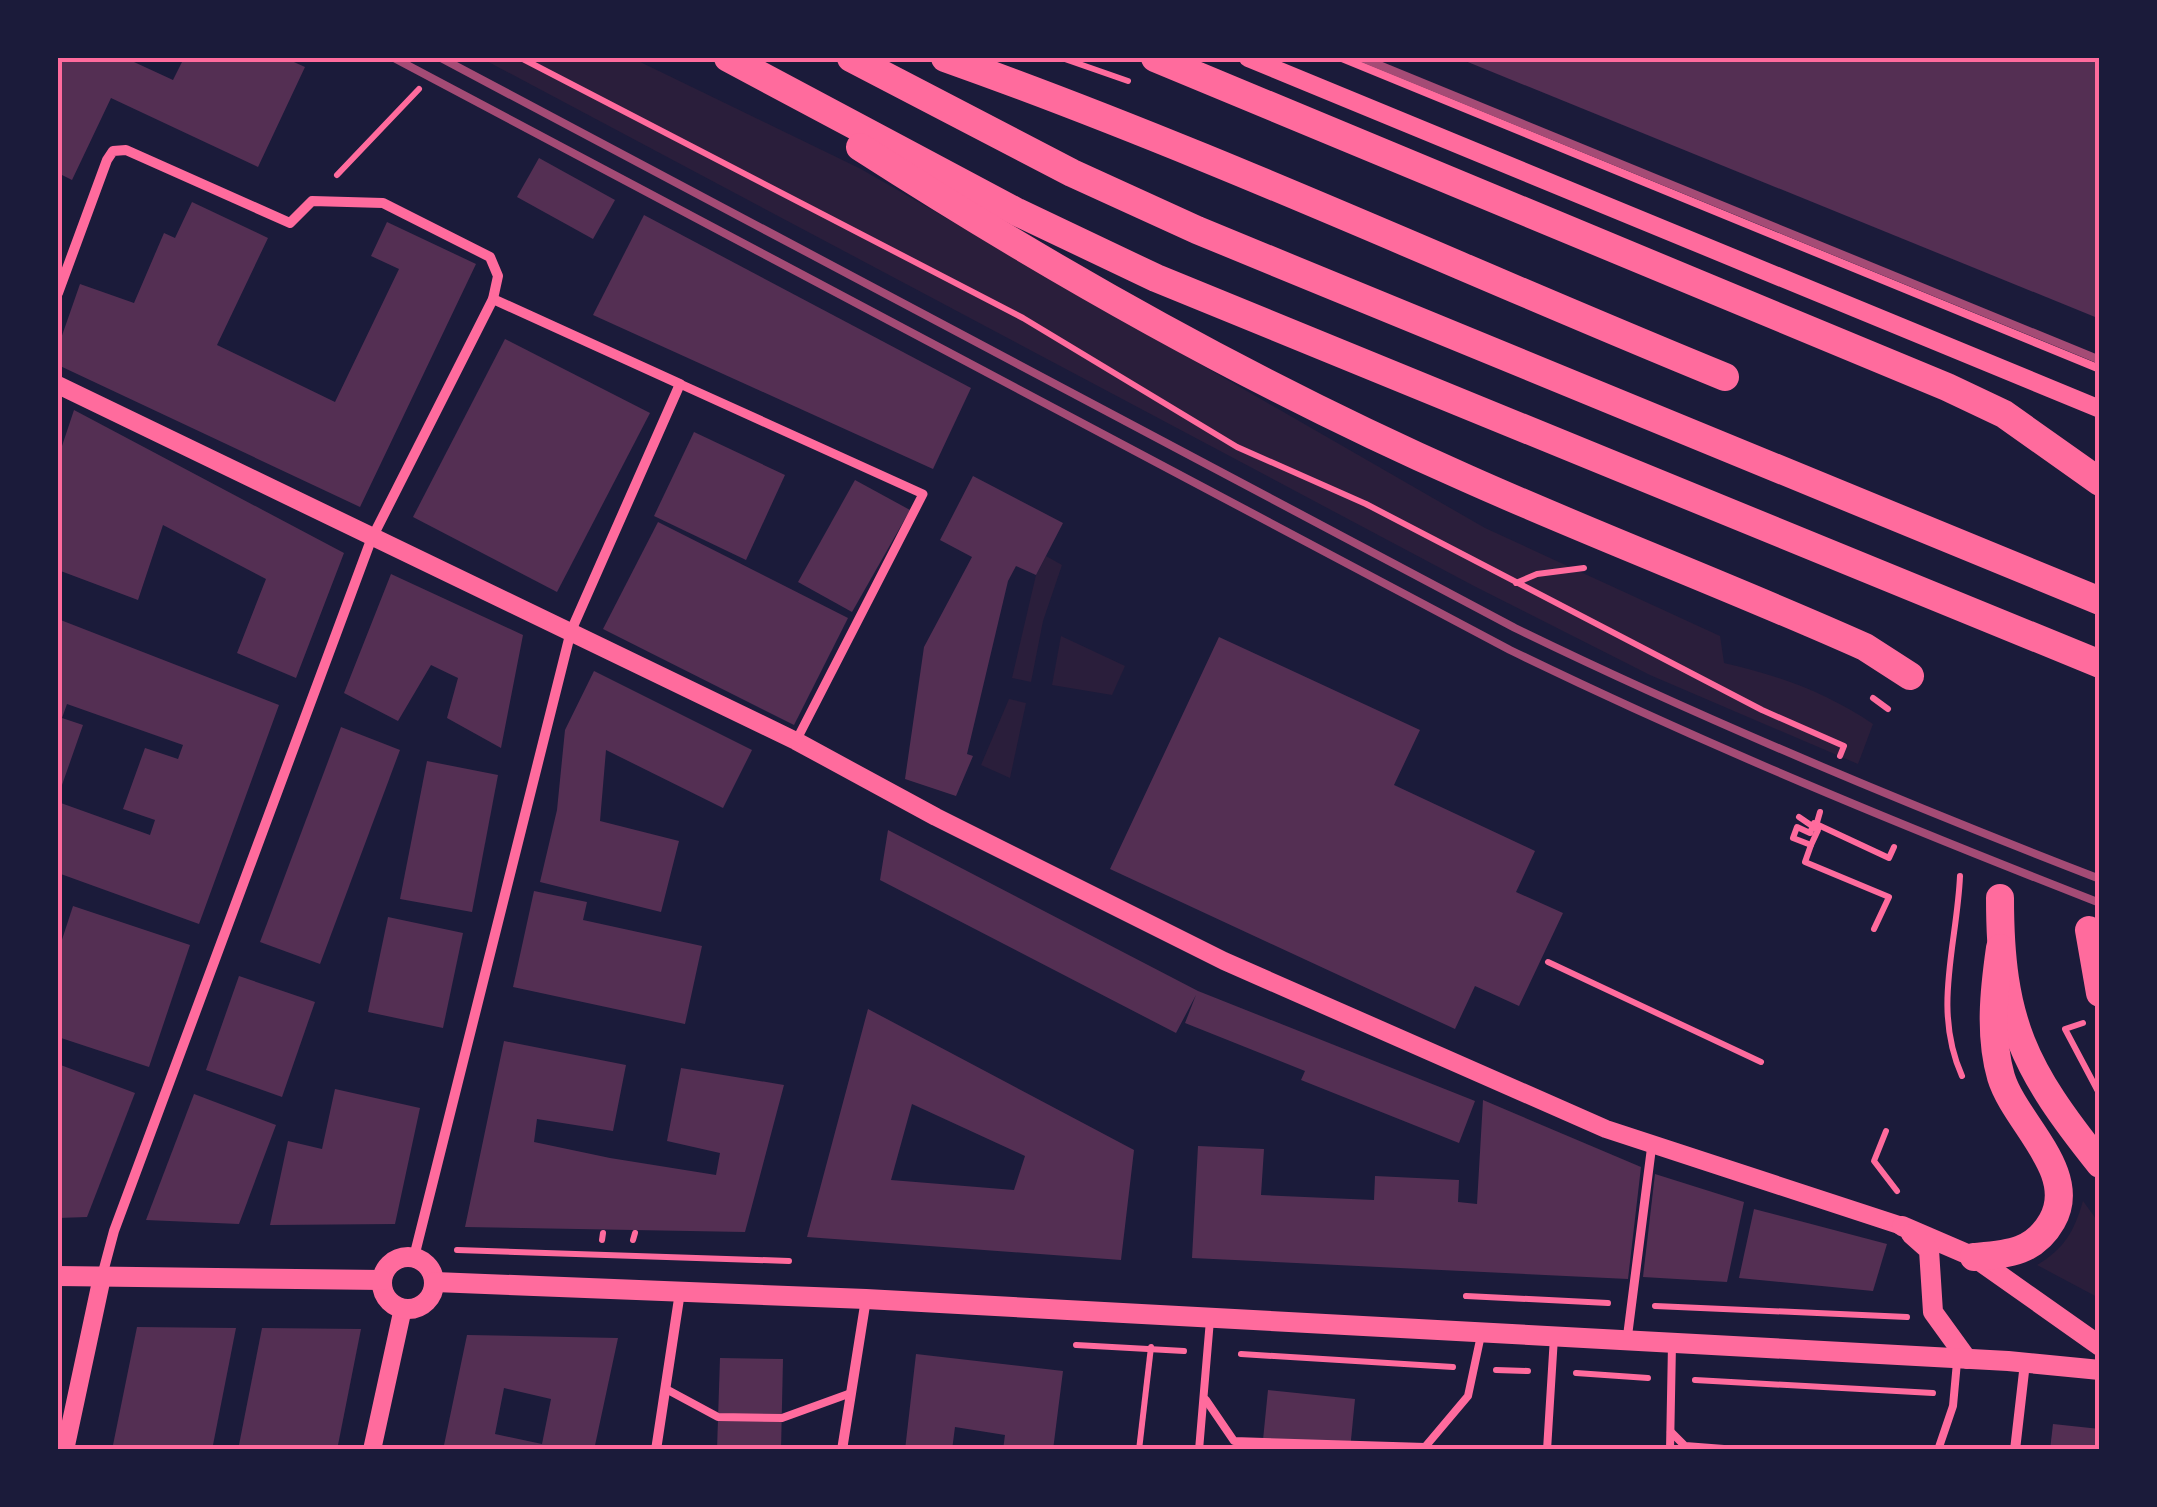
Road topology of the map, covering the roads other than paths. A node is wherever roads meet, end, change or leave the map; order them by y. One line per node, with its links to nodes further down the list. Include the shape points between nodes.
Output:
1 (724, 58): 18 (highway, via 1156,278); 19 (highway, via 1003,239 1216,354 1464,478 1865,647)
2 (852, 58): 16 (highway, via 1196,230)
3 (945, 58): 10 (highway, via 1212,158)
4 (1155, 58): 14 (highway, via 1947,387 2004,414)
5 (1248, 58): 13 (street)
6 (1342, 58): 9 (lane)
7 (58, 293): 8 (street, via 113,151 126,150 290,222 312,201 383,204 490,257 498,276)
8 (493, 299): 12 (street); 15 (street)
9 (2100, 369)
10 (1726, 377)
11 (58, 384): 15 (street)
12 (680, 384): 17 (street); 20 (street, via 923,494)
13 (2100, 409)
14 (2100, 482)
15 (372, 540): 17 (street); 31 (street)
16 (2100, 600)
17 (571, 631): 20 (street); 28 (street)
18 (2100, 664)
19 (1910, 676)
20 (796, 741): 25 (street, via 1224,961)
21 (2000, 898): 23 (highway)
22 (2090, 930): 24 (highway)
23 (2000, 948): 26 (highway, via 2009,1009 2033,1074); 29 (highway, via 1993,993 2002,1079 2061,1189 2058,1212 2032,1246)
24 (2100, 993)
25 (1652, 1144): 27 (street); 40 (street)
26 (2100, 1164)
27 (1902, 1226): 29 (main road); 43 (main road, via 1929,1250 1933,1312)
28 (414, 1257): 32 (main road, via 389,1264); 33 (main road, via 429,1266)
29 (1974, 1257): 42 (main road)
30 (58, 1276): 31 (main road)
31 (102, 1277): 32 (main road); 50 (street)
32 (382, 1280): 36 (main road, via 386,1297)
33 (435, 1282): 34 (main road); 36 (main road, via 424,1304)
34 (680, 1291): 35 (main road); 46 (street)
35 (866, 1299): 37 (main road); 47 (street)
36 (403, 1308): 51 (street)
37 (1210, 1320): 38 (main road); 48 (lane)
38 (1481, 1334): 39 (main road); 48 (lane, via 1468,1396 1424,1448 1234,1441)
39 (1554, 1337): 40 (main road); 55 (lane)
40 (1627, 1340): 41 (main road)
41 (1672, 1342): 43 (main road); 49 (lane)
42 (2100, 1346)
43 (1962, 1359): 44 (main road); 58 (lane)
44 (2025, 1363): 45 (main road); 59 (street)
45 (2100, 1370)
46 (666, 1389): 47 (lane, via 718,1416 750,1418 782,1418); 52 (street)
47 (851, 1393): 53 (street)
48 (1206, 1400): 54 (lane)
49 (1671, 1432): 56 (lane); 57 (lane, via 1685,1446)
50 (64, 1450)
51 (372, 1450)
52 (656, 1450)
53 (842, 1450)
54 (1199, 1450)
55 (1547, 1450)
56 (1670, 1450)
57 (1737, 1450)
58 (1938, 1450)
59 (2015, 1450)

